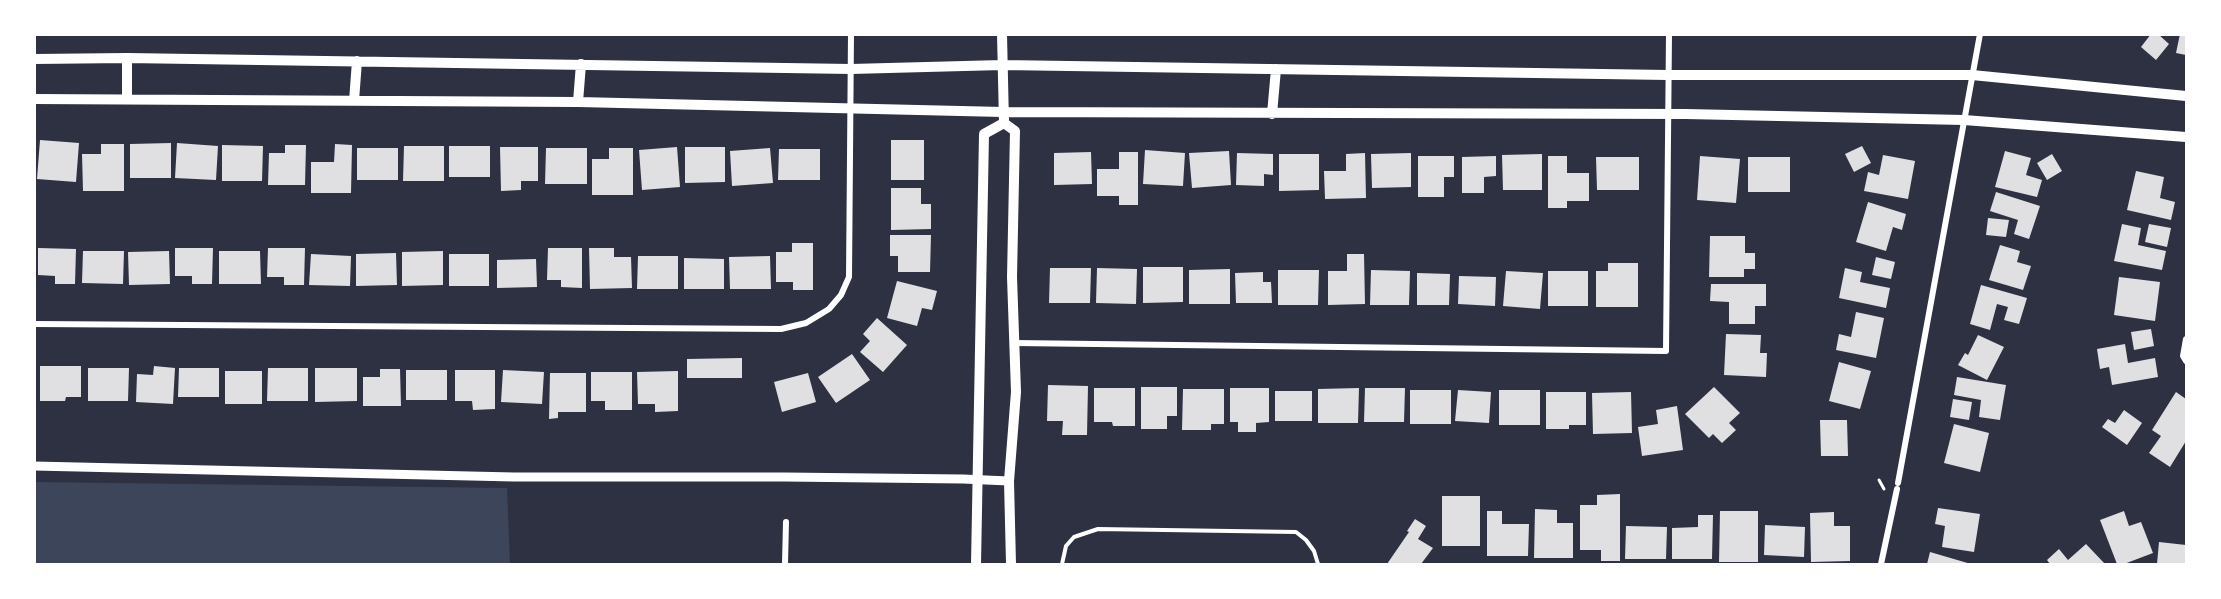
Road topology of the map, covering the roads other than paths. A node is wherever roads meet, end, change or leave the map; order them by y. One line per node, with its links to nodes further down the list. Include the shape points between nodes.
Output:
1 (851, 34): 10 (street)
2 (1002, 34): 9 (main road)
3 (1669, 34): 12 (street)
4 (1980, 34): 13 (street)
5 (127, 58): 6 (main road); 7 (main road); 16 (main road)
6 (34, 59)
7 (357, 61): 8 (main road); 17 (main road)
8 (581, 64): 10 (main road); 18 (main road)
9 (1002, 65): 10 (main road); 11 (main road); 22 (main road)
10 (851, 69): 19 (street)
11 (1276, 69): 12 (main road); 20 (main road)
12 (1668, 75): 13 (main road); 21 (street)
13 (1972, 75): 14 (main road); 23 (street)
14 (2187, 96)
15 (34, 99): 16 (main road)
16 (127, 99): 17 (main road)
17 (354, 101): 18 (main road)
18 (579, 102): 19 (main road)
19 (851, 108): 22 (main road); 25 (street, via 849,277 829,309 806,323 781,329)
20 (1272, 114): 21 (main road); 22 (main road)
21 (1670, 114): 23 (main road); 27 (street, via 1666,351)
22 (1004, 118): 27 (main road, via 1015,131); 30 (main road, via 984,134)
23 (1964, 120): 24 (main road); 38 (street)
24 (2187, 137)
25 (34, 324)
26 (2187, 339): 28 (street, via 2182,356)
27 (1014, 343): 31 (main road, via 1016,392)
28 (2187, 361)
29 (34, 466): 30 (street, via 514,477)
30 (977, 479): 31 (street); 34 (main road)
31 (1009, 481): 35 (main road)
32 (786, 522): 33 (street)
33 (785, 564)
34 (976, 564)
35 (1011, 564)
36 (1062, 564): 37 (lane, via 1066,546 1074,537 1098,529 1296,532 1314,551)
37 (1318, 564)
38 (1881, 564)

